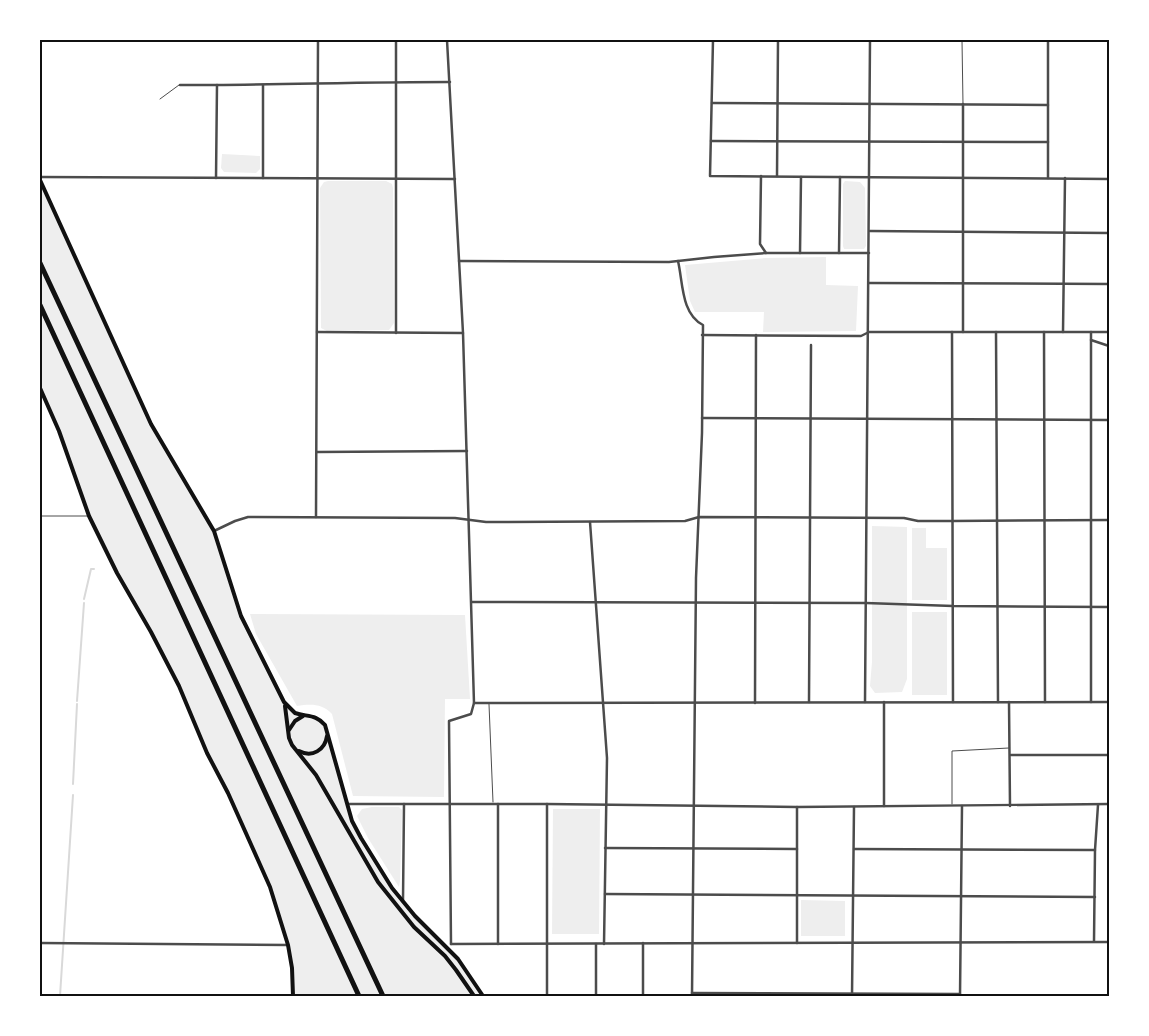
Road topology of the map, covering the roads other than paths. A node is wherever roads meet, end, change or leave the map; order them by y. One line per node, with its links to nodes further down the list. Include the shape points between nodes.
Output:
1 (318, 40): 11 (street)
2 (396, 40): 9 (street)
3 (447, 40): 10 (street)
4 (713, 40): 16 (street)
5 (778, 40): 17 (street)
6 (870, 40): 18 (street)
7 (962, 40): 19 (lane)
8 (1048, 40): 20 (street)
9 (396, 82): 10 (street); 11 (street); 38 (street)
10 (450, 82): 39 (street)
11 (319, 83): 12 (street); 37 (street)
12 (264, 84): 14 (street); 33 (street)
13 (180, 85): 14 (street); 15 (lane)
14 (217, 85): 32 (street)
15 (160, 99)
16 (712, 103): 17 (street); 21 (street)
17 (778, 103): 18 (street); 22 (street)
18 (871, 104): 19 (street); 23 (street)
19 (962, 104): 20 (street); 24 (street)
20 (1048, 105): 25 (street)
21 (711, 141): 22 (street); 26 (street, via 710,176)
22 (777, 141): 23 (street); 27 (street)
23 (870, 141): 24 (street); 30 (street)
24 (962, 142): 25 (street); 34 (street)
25 (1048, 142): 35 (street)
26 (761, 176): 27 (street); 45 (street, via 760,244)
27 (777, 176): 28 (street)
28 (801, 177): 29 (street); 46 (street)
29 (840, 177): 30 (street); 47 (street)
30 (870, 177): 34 (street); 41 (street)
31 (40, 178): 32 (street); 99 (main road, via 150,424)
32 (216, 178): 33 (street)
33 (263, 178): 37 (street)
34 (962, 178): 35 (street); 42 (street)
35 (1048, 178): 36 (street)
36 (1064, 178): 40 (street); 43 (street)
37 (318, 179): 38 (street); 57 (street)
38 (396, 179): 39 (street); 66 (street)
39 (455, 179): 49 (street)
40 (1109, 179)
41 (870, 231): 42 (street); 48 (street)
42 (962, 232): 43 (street); 53 (street)
43 (1064, 232): 44 (street); 54 (street)
44 (1109, 233)
45 (766, 253): 46 (street); 50 (street)
46 (800, 253): 47 (street)
47 (839, 253): 48 (street)
48 (869, 253): 52 (street)
49 (459, 261): 50 (street); 67 (street)
50 (678, 261): 68 (street, via 687,307 695,321 703,325)
51 (40, 263): 182 (highway)
52 (869, 283): 53 (street); 58 (street)
53 (962, 283): 54 (street); 60 (street)
54 (1063, 284): 55 (street); 63 (street)
55 (1109, 284)
56 (40, 305): 181 (highway)
57 (317, 332): 66 (street); 84 (street)
58 (869, 332): 59 (street); 69 (street, via 861,336); 77 (street)
59 (952, 332): 60 (street); 78 (street)
60 (962, 332): 61 (street)
61 (996, 332): 62 (street); 79 (street)
62 (1044, 332): 63 (street); 80 (street)
63 (1063, 332): 64 (street)
64 (1091, 332): 65 (street); 70 (street)
65 (1109, 332)
66 (396, 333): 67 (street)
67 (463, 333): 83 (street)
68 (702, 335): 69 (street); 74 (street)
69 (756, 335): 75 (street)
70 (1091, 340): 72 (street); 81 (street)
71 (811, 345): 76 (street)
72 (1109, 346)
73 (40, 388): 86 (main road)
74 (702, 418): 75 (street); 88 (street)
75 (756, 418): 76 (street); 89 (street)
76 (810, 418): 77 (street); 90 (street)
77 (868, 418): 78 (street); 91 (street)
78 (952, 419): 79 (street); 94 (street)
79 (996, 419): 80 (street); 95 (street)
80 (1044, 419): 81 (street); 97 (street)
81 (1091, 420): 82 (street); 98 (street)
82 (1109, 420)
83 (467, 451): 84 (street); 92 (street)
84 (317, 452): 87 (street)
85 (40, 516): 86 (lane)
86 (89, 516): 169 (main road, via 179,686 270,888)
87 (316, 517): 92 (street); 99 (street, via 248,517)
88 (699, 517): 89 (street); 96 (street, via 685,521); 102 (street)
89 (755, 517): 90 (street); 103 (street)
90 (810, 517): 91 (street); 104 (street)
91 (867, 518): 94 (street); 105 (street)
92 (469, 520): 96 (street); 100 (street)
93 (1109, 520): 98 (street)
94 (952, 521): 95 (street); 106 (street)
95 (997, 521): 97 (street); 107 (street)
96 (590, 522): 101 (street)
97 (1044, 522): 98 (street); 108 (street)
98 (1091, 522): 109 (street)
99 (214, 531): 111 (main road, via 241,616)
100 (472, 602): 101 (street); 122 (street)
101 (596, 602): 102 (street); 124 (street)
102 (696, 602): 103 (street); 125 (street)
103 (755, 603): 104 (street); 112 (street)
104 (810, 603): 105 (street); 113 (street)
105 (866, 603): 106 (street); 114 (street)
106 (952, 606): 107 (street); 116 (street)
107 (997, 606): 108 (street); 117 (street)
108 (1045, 606): 109 (street); 119 (street)
109 (1091, 606): 110 (street); 120 (street)
110 (1109, 606)
111 (284, 702): 126 (main road, via 295,713); 127 (main road)
112 (754, 702): 113 (street); 125 (street)
113 (809, 702): 114 (street)
114 (865, 702): 115 (street)
115 (884, 702): 116 (street); 143 (street)
116 (953, 702): 117 (street)
117 (998, 702): 118 (street)
118 (1009, 702): 119 (street); 129 (street)
119 (1045, 702): 120 (street)
120 (1091, 702): 121 (street)
121 (1109, 702)
122 (474, 703): 123 (street); 135 (street, via 471,714 449,721)
123 (489, 703): 124 (street); 136 (lane)
124 (603, 703): 125 (street); 140 (street, via 607,758)
125 (695, 703): 142 (street)
126 (305, 715): 127 (main road, via 294,721); 128 (main road, via 320,719)
127 (289, 731): 130 (main road, via 289,738)
128 (328, 732): 130 (main road, via 324,746 318,751 311,754); 133 (main road)
129 (1010, 748): 132 (street); 148 (lane, via 952,751)
130 (297, 750): 176 (main road, via 316,775 378,882 408,920)
131 (1109, 754): 132 (street)
132 (1010, 755): 145 (street)
133 (348, 804): 134 (street); 161 (main road, via 361,838)
134 (404, 804): 135 (street); 161 (street)
135 (451, 804): 136 (street); 175 (street)
136 (493, 804): 137 (street)
137 (498, 804): 138 (street); 170 (street)
138 (547, 804): 140 (street); 171 (street)
139 (1109, 804): 141 (street)
140 (605, 805): 142 (street); 149 (street)
141 (1098, 805): 145 (street); 154 (street)
142 (693, 806): 146 (street); 150 (street)
143 (884, 806): 147 (street); 148 (street)
144 (962, 806): 145 (street); 148 (street); 153 (street)
145 (1010, 806)
146 (797, 807): 147 (street); 151 (street)
147 (854, 807): 152 (street)
148 (952, 807)
149 (605, 848): 150 (street); 155 (street)
150 (694, 848): 151 (street); 156 (street)
151 (797, 849): 157 (street)
152 (854, 849): 153 (street); 158 (street)
153 (962, 850): 154 (street); 159 (street)
154 (1095, 850): 160 (street)
155 (605, 894): 156 (street); 173 (street)
156 (693, 894): 157 (street); 165 (street)
157 (797, 895): 158 (street); 166 (street)
158 (853, 895): 159 (street); 167 (street)
159 (961, 896): 160 (street); 162 (street)
160 (1094, 897): 163 (street)
161 (403, 902): 175 (main road, via 420,922)
162 (960, 942): 163 (street); 167 (street); 179 (street)
163 (1094, 942): 164 (street)
164 (1109, 942)
165 (693, 943): 166 (street); 174 (street); 177 (street)
166 (797, 943): 167 (street)
167 (852, 943): 178 (street)
168 (40, 944): 169 (street)
169 (288, 944): 180 (main road)
170 (498, 944): 171 (street); 175 (street)
171 (547, 944): 172 (street); 185 (street)
172 (596, 944): 173 (street); 186 (street)
173 (604, 944): 174 (street)
174 (643, 944): 187 (street)
175 (449, 945): 176 (street); 184 (main road)
176 (439, 950): 183 (main road)
177 (692, 995): 178 (street)
178 (852, 995): 179 (street)
179 (960, 995)
180 (293, 996)
181 (359, 996)
182 (383, 996)
183 (474, 996)
184 (483, 996)
185 (547, 996)
186 (596, 996)
187 (642, 996)

